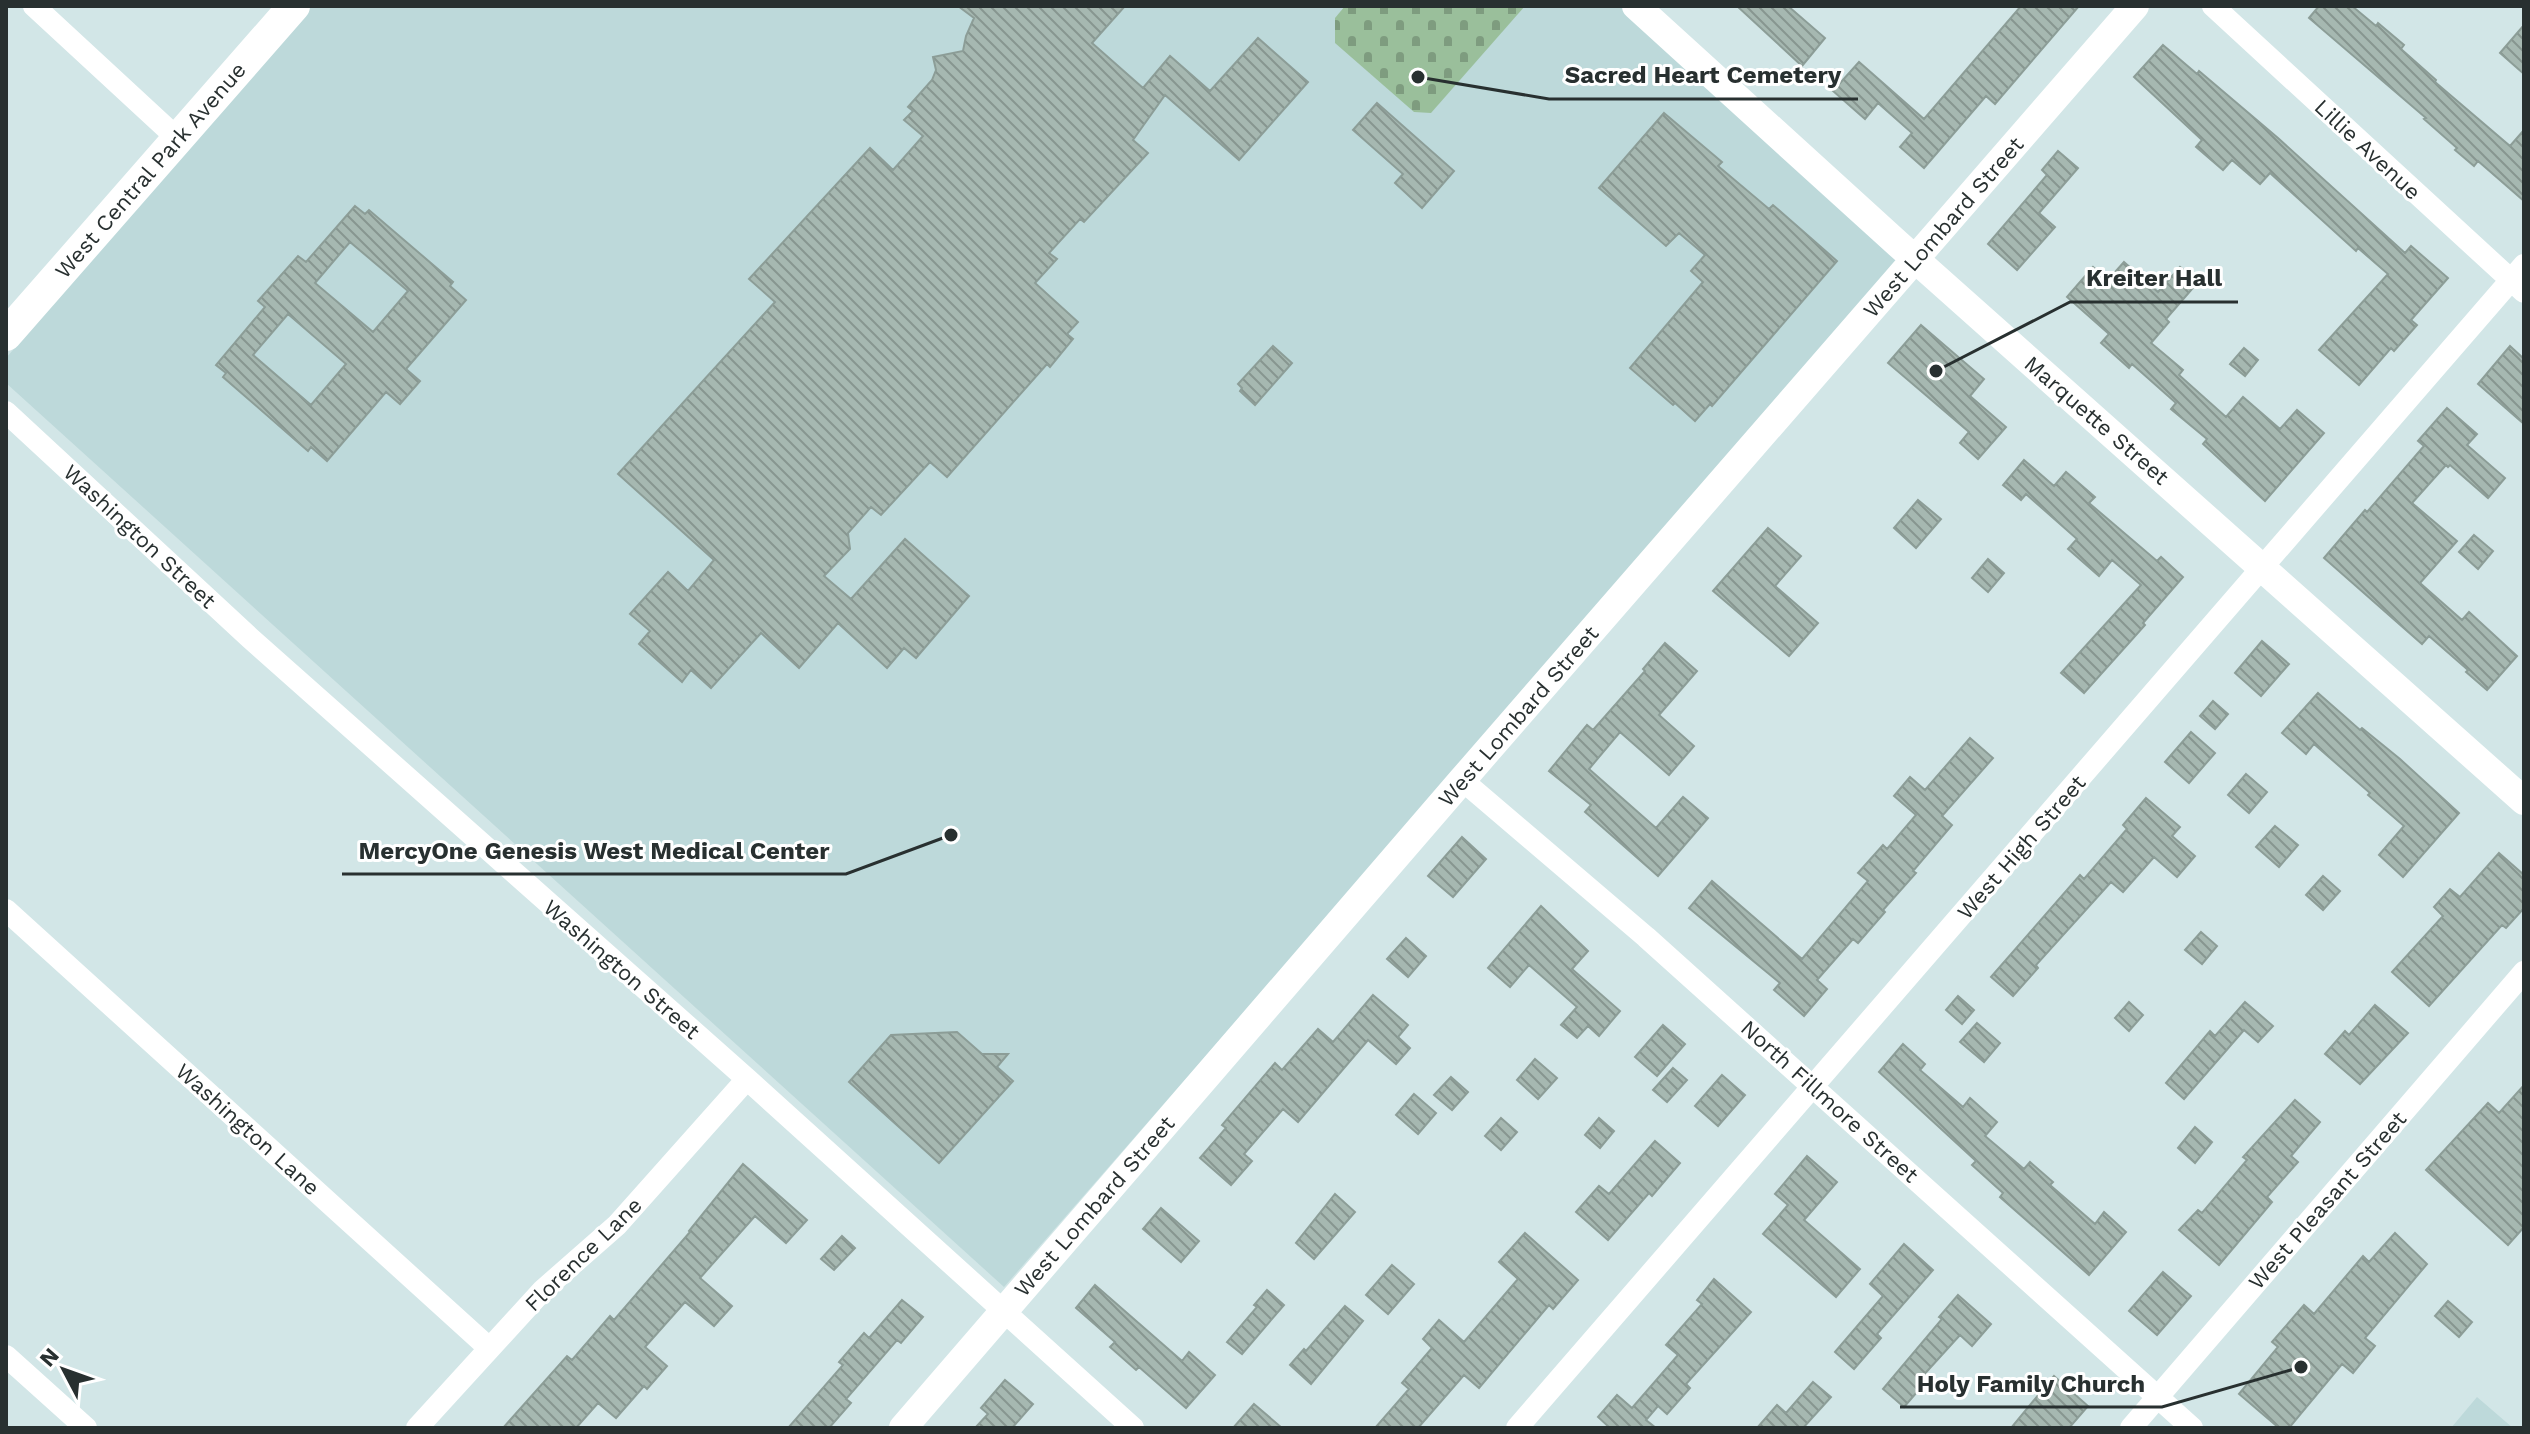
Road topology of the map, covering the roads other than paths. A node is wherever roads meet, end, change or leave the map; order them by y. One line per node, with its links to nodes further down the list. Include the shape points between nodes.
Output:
1 (34, 6): 6 (street)
2 (294, 6): 6 (main road, West Central Park Avenue)
3 (1636, 6): 7 (street, Marquette Street)
4 (2135, 6): 7 (street, West Lombard Street)
5 (2213, 6): 8 (street, Lillie Avenue)
6 (178, 139): 9 (main road, West Central Park Avenue)
7 (1915, 259): 11 (street, Marquette Street); 12 (street, West Lombard Street)
8 (2520, 279): 11 (street, West High Street)
9 (6, 335)
10 (6, 412): 16 (street, Washington Street, via 281,667)
11 (2264, 567): 13 (street, Marquette Street); 17 (street, West High Street)
12 (1462, 780): 17 (street, North Fillmore Street); 18 (street, West Lombard Street)
13 (2524, 801)
14 (6, 910): 19 (street, Washington Lane)
15 (2524, 972): 21 (street, West Pleasant Street)
16 (747, 1079): 18 (street, Washington Street); 19 (street, Florence Lane, via 617,1225 543,1290)
17 (1813, 1086): 21 (street, North Fillmore Street); 26 (street, West High Street)
18 (1005, 1311): 24 (street, West Lombard Street); 25 (street, Washington Street)
19 (489, 1348): 23 (street, Florence Lane)
20 (6, 1356): 22 (street)
21 (2159, 1396): 27 (street, West Pleasant Street); 28 (street, North Fillmore Street)
22 (86, 1428)
23 (417, 1428)
24 (903, 1428)
25 (1133, 1428)
26 (1517, 1428)
27 (2131, 1428)
28 (2192, 1428)

